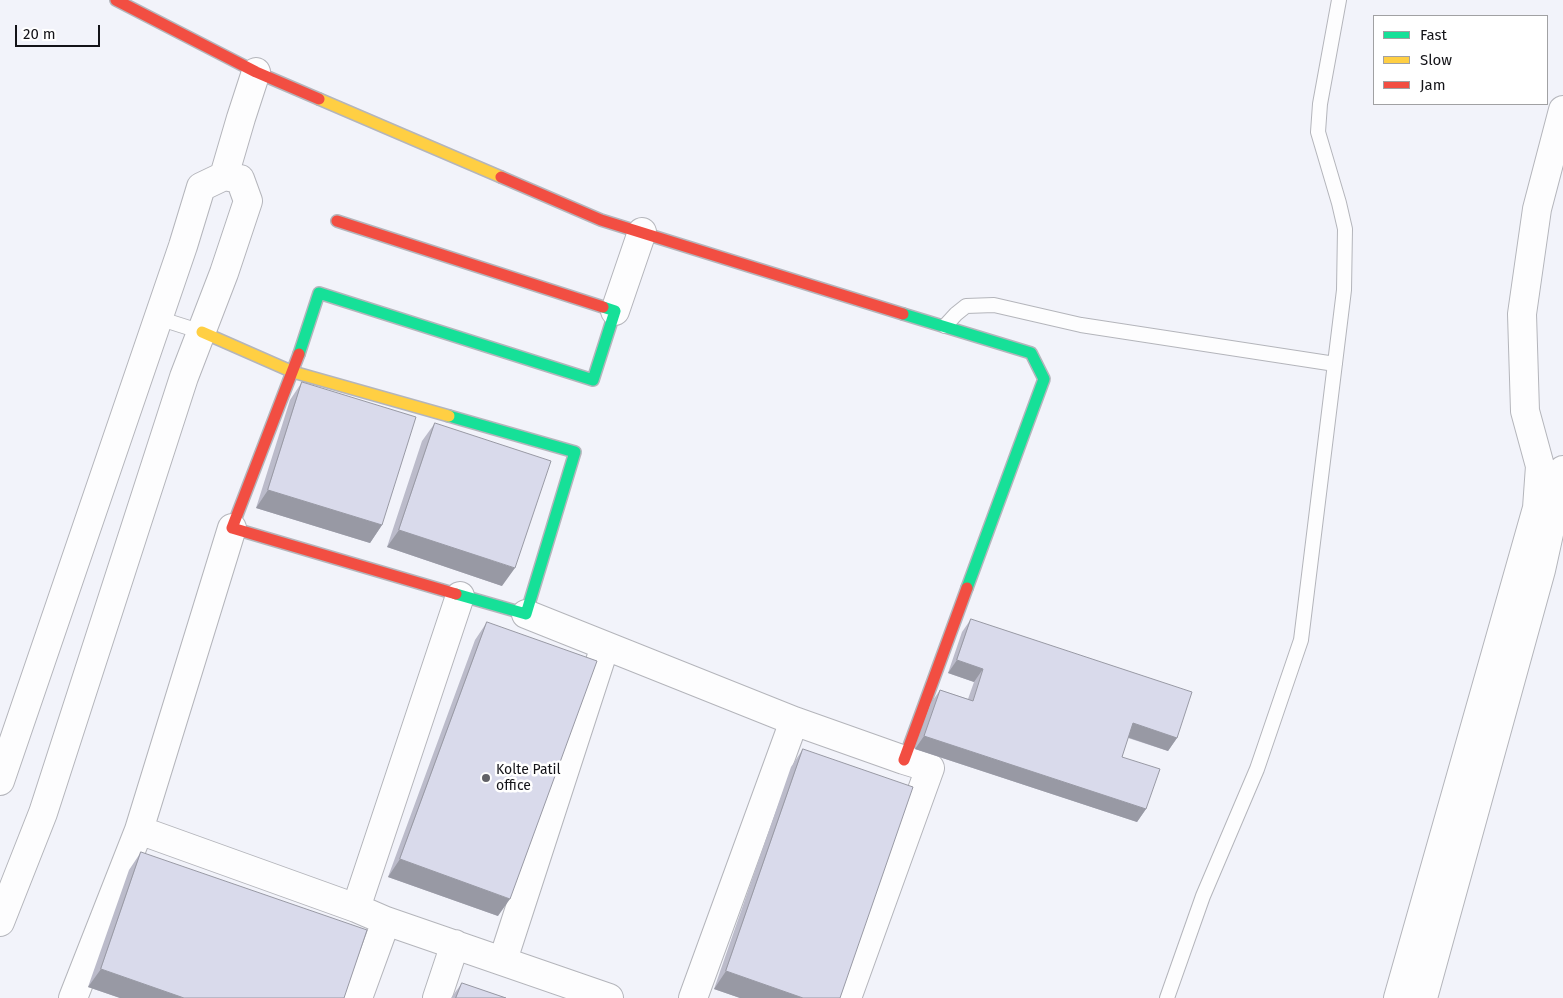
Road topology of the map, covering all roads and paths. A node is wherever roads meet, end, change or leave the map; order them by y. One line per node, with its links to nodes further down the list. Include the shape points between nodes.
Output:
1 (116, 0): 3 (street)
2 (1339, 0): 12 (lane, via 1318,132 1345,230 1344,290)
3 (256, 72): 5 (street); 7 (street, via 601,220)
4 (1563, 110): 35 (street, via 1537,209 1522,314 1525,411 1540,466 1537,508)
5 (224, 176): 9 (street, via 201,186); 11 (street, via 240,179 248,201)
6 (337, 220): 8 (street)
7 (642, 232): 8 (street); 10 (street)
8 (615, 311): 13 (street, via 593,380 319,293)
9 (158, 318): 11 (lane); 21 (street)
10 (945, 326): 12 (lane, via 966,306 994,305 1081,325); 20 (street, via 1032,353 1044,379)
11 (202, 332): 13 (street); 25 (street, via 178,396 42,813)
12 (1335, 364): 34 (lane, via 1301,640 1257,769 1203,896)
13 (293, 372): 15 (street); 17 (street, via 575,452)
14 (1563, 470): 36 (street, via 1541,570)
15 (232, 528): 16 (street); 22 (street)
16 (460, 596): 17 (street); 23 (street)
17 (526, 614): 18 (street)
18 (605, 646): 19 (street); 27 (street)
19 (794, 721): 20 (street); 32 (street)
20 (904, 760): 33 (street, via 930,768)
21 (0, 781)
22 (139, 830): 23 (street); 28 (street)
23 (356, 908): 24 (street)
24 (386, 920): 26 (street); 29 (street)
25 (0, 922)
26 (455, 944): 27 (street); 30 (street)
27 (503, 960): 31 (street)
28 (73, 998)
29 (358, 998)
30 (437, 998)
31 (609, 998)
32 (693, 998)
33 (847, 998)
34 (1167, 998)
35 (1398, 998)
36 (1423, 998)

